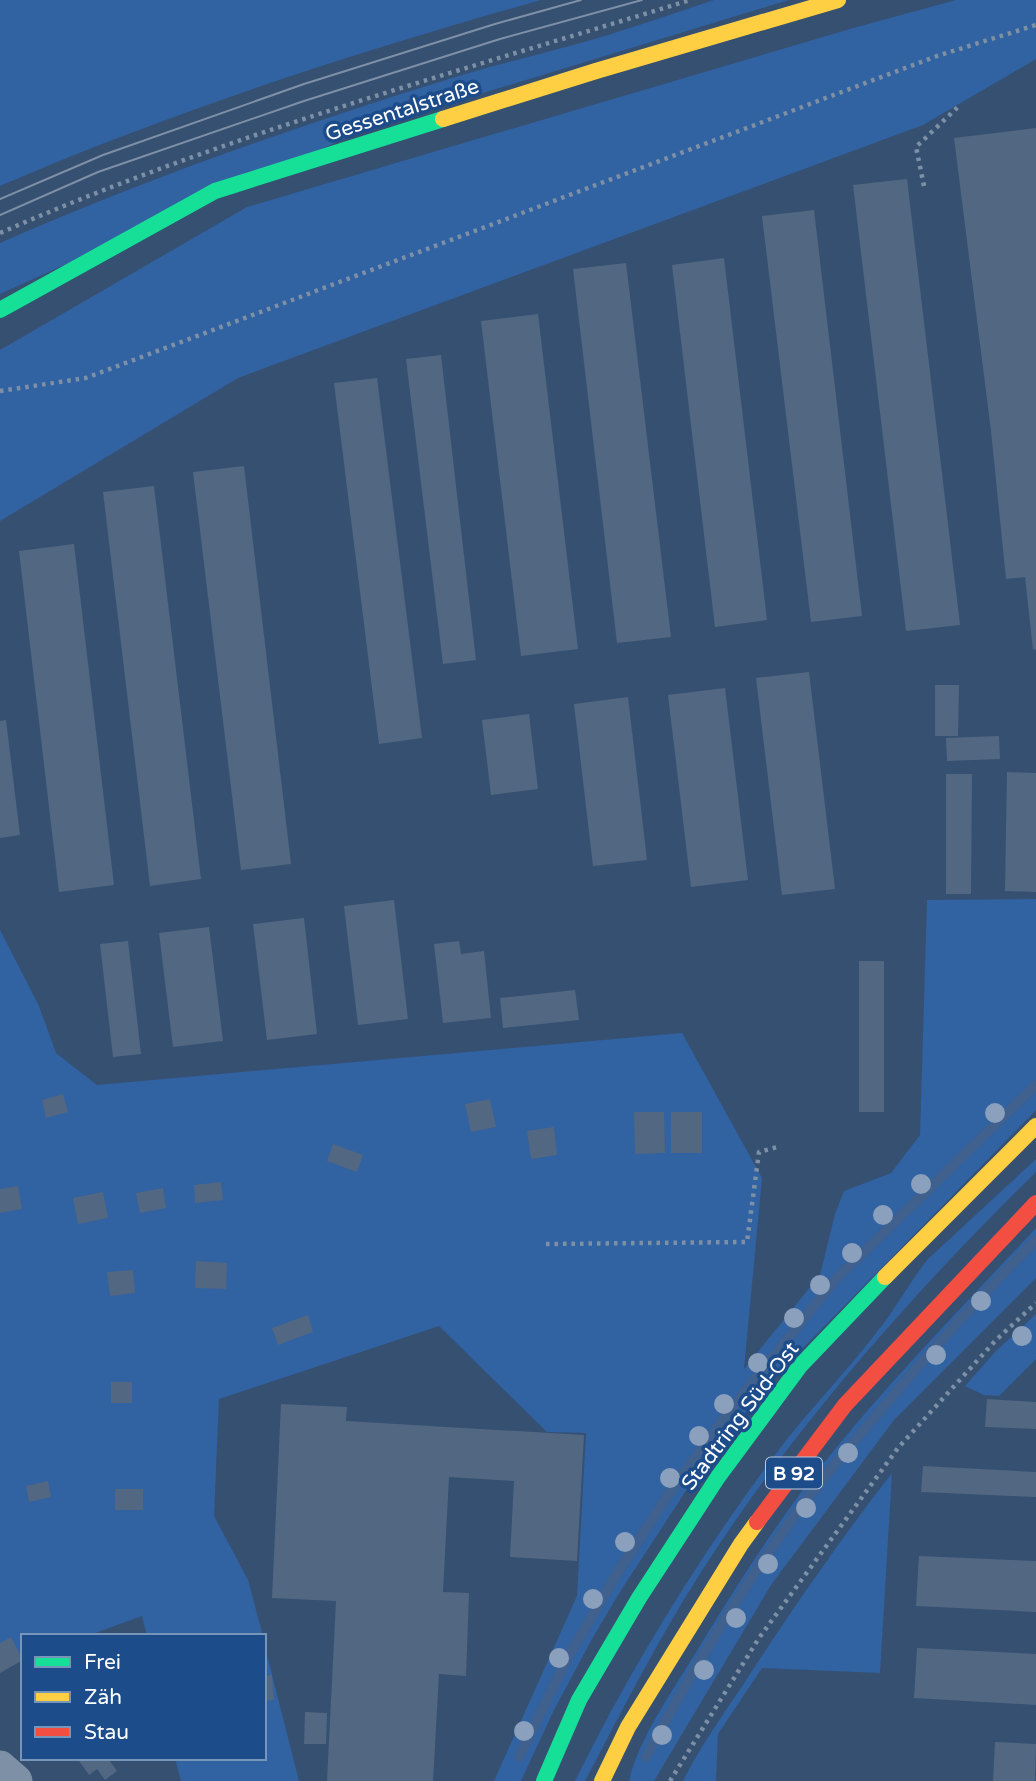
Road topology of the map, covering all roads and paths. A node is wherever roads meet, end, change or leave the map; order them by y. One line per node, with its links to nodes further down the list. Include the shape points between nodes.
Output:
1 (690, 0): 6 (path, via 247,138 90,194)
2 (838, 0): 7 (main road, Gessentalstraße, via 215,191)
3 (1036, 26): 8 (path, via 937,56 86,378)
4 (960, 105): 5 (path, via 916,147)
5 (924, 186)
6 (0, 233)
7 (0, 310)
8 (0, 391)
9 (1036, 1126): 16 (main road, Stadtring Süd-Ost / B 92, via 800,1366 718,1477 639,1598 579,1700)
10 (781, 1146): 12 (path, via 759,1153 747,1242)
11 (1036, 1203): 17 (main road, B 92, via 837,1416 741,1544 628,1727)
12 (546, 1244)
13 (1036, 1303): 18 (path, via 898,1448 760,1637)
14 (0, 1768): 15 (street)
15 (16, 1781)
16 (544, 1781)
17 (602, 1781)
18 (670, 1781)

